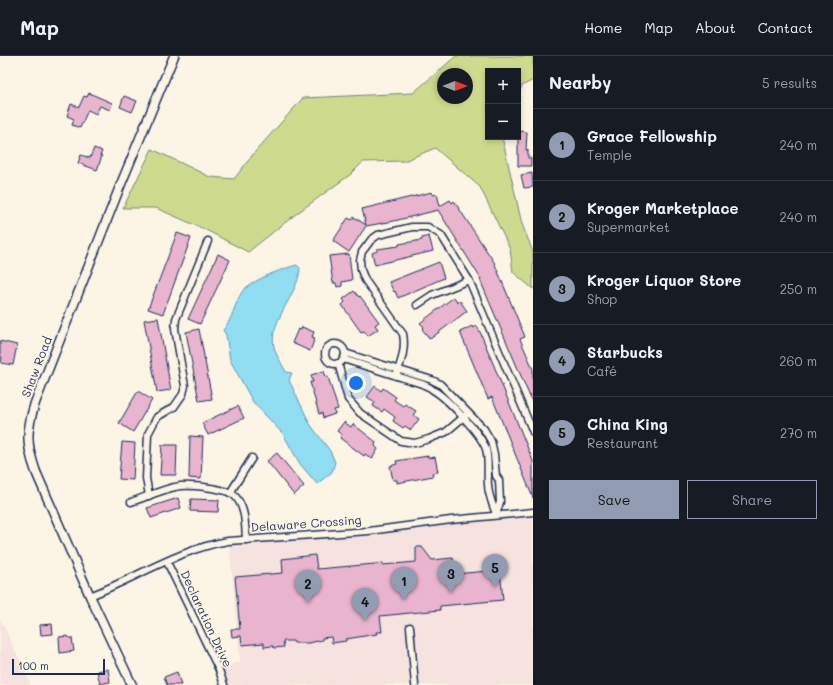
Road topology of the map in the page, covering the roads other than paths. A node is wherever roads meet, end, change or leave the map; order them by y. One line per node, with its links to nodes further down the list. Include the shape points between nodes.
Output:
1 (174, 56): 17 (main road, Shaw Road, via 30,418 30,455)
2 (208, 241): 11 (street, via 176,319 175,329 185,386 183,394 174,407 157,418 148,434 146,478)
3 (469, 280): 4 (street, via 432,295); 5 (street, via 441,235 428,227 412,227 378,235 366,245 360,260 365,280 403,334 403,355); 8 (street)
4 (417, 305)
5 (397, 372): 6 (street, via 427,378 440,384); 7 (street, via 433,390); 7 (street, via 342,358 348,399 360,414 401,441 415,443 429,439 446,432)
6 (468, 413): 7 (street); 14 (street, via 484,429 491,442 496,476 499,480 500,502)
7 (463, 418): 14 (street, via 478,434 486,450 488,488)
8 (533, 432)
9 (252, 458): 10 (street)
10 (230, 493): 11 (street, via 212,488 176,486); 15 (street, via 244,511)
11 (149, 496): 12 (street)
12 (131, 502)
13 (533, 512): 14 (street, Delaware Crossing)
14 (496, 515): 15 (street, Delaware Crossing, via 369,531)
15 (246, 540): 16 (street, Delaware Crossing, via 209,545)
16 (167, 562): 17 (street, Delaware Crossing); 20 (street, Declaration Drive)
17 (90, 596): 19 (main road, Shaw Road)
18 (410, 627): 21 (street)
19 (132, 685)
20 (224, 685)
21 (415, 685)

